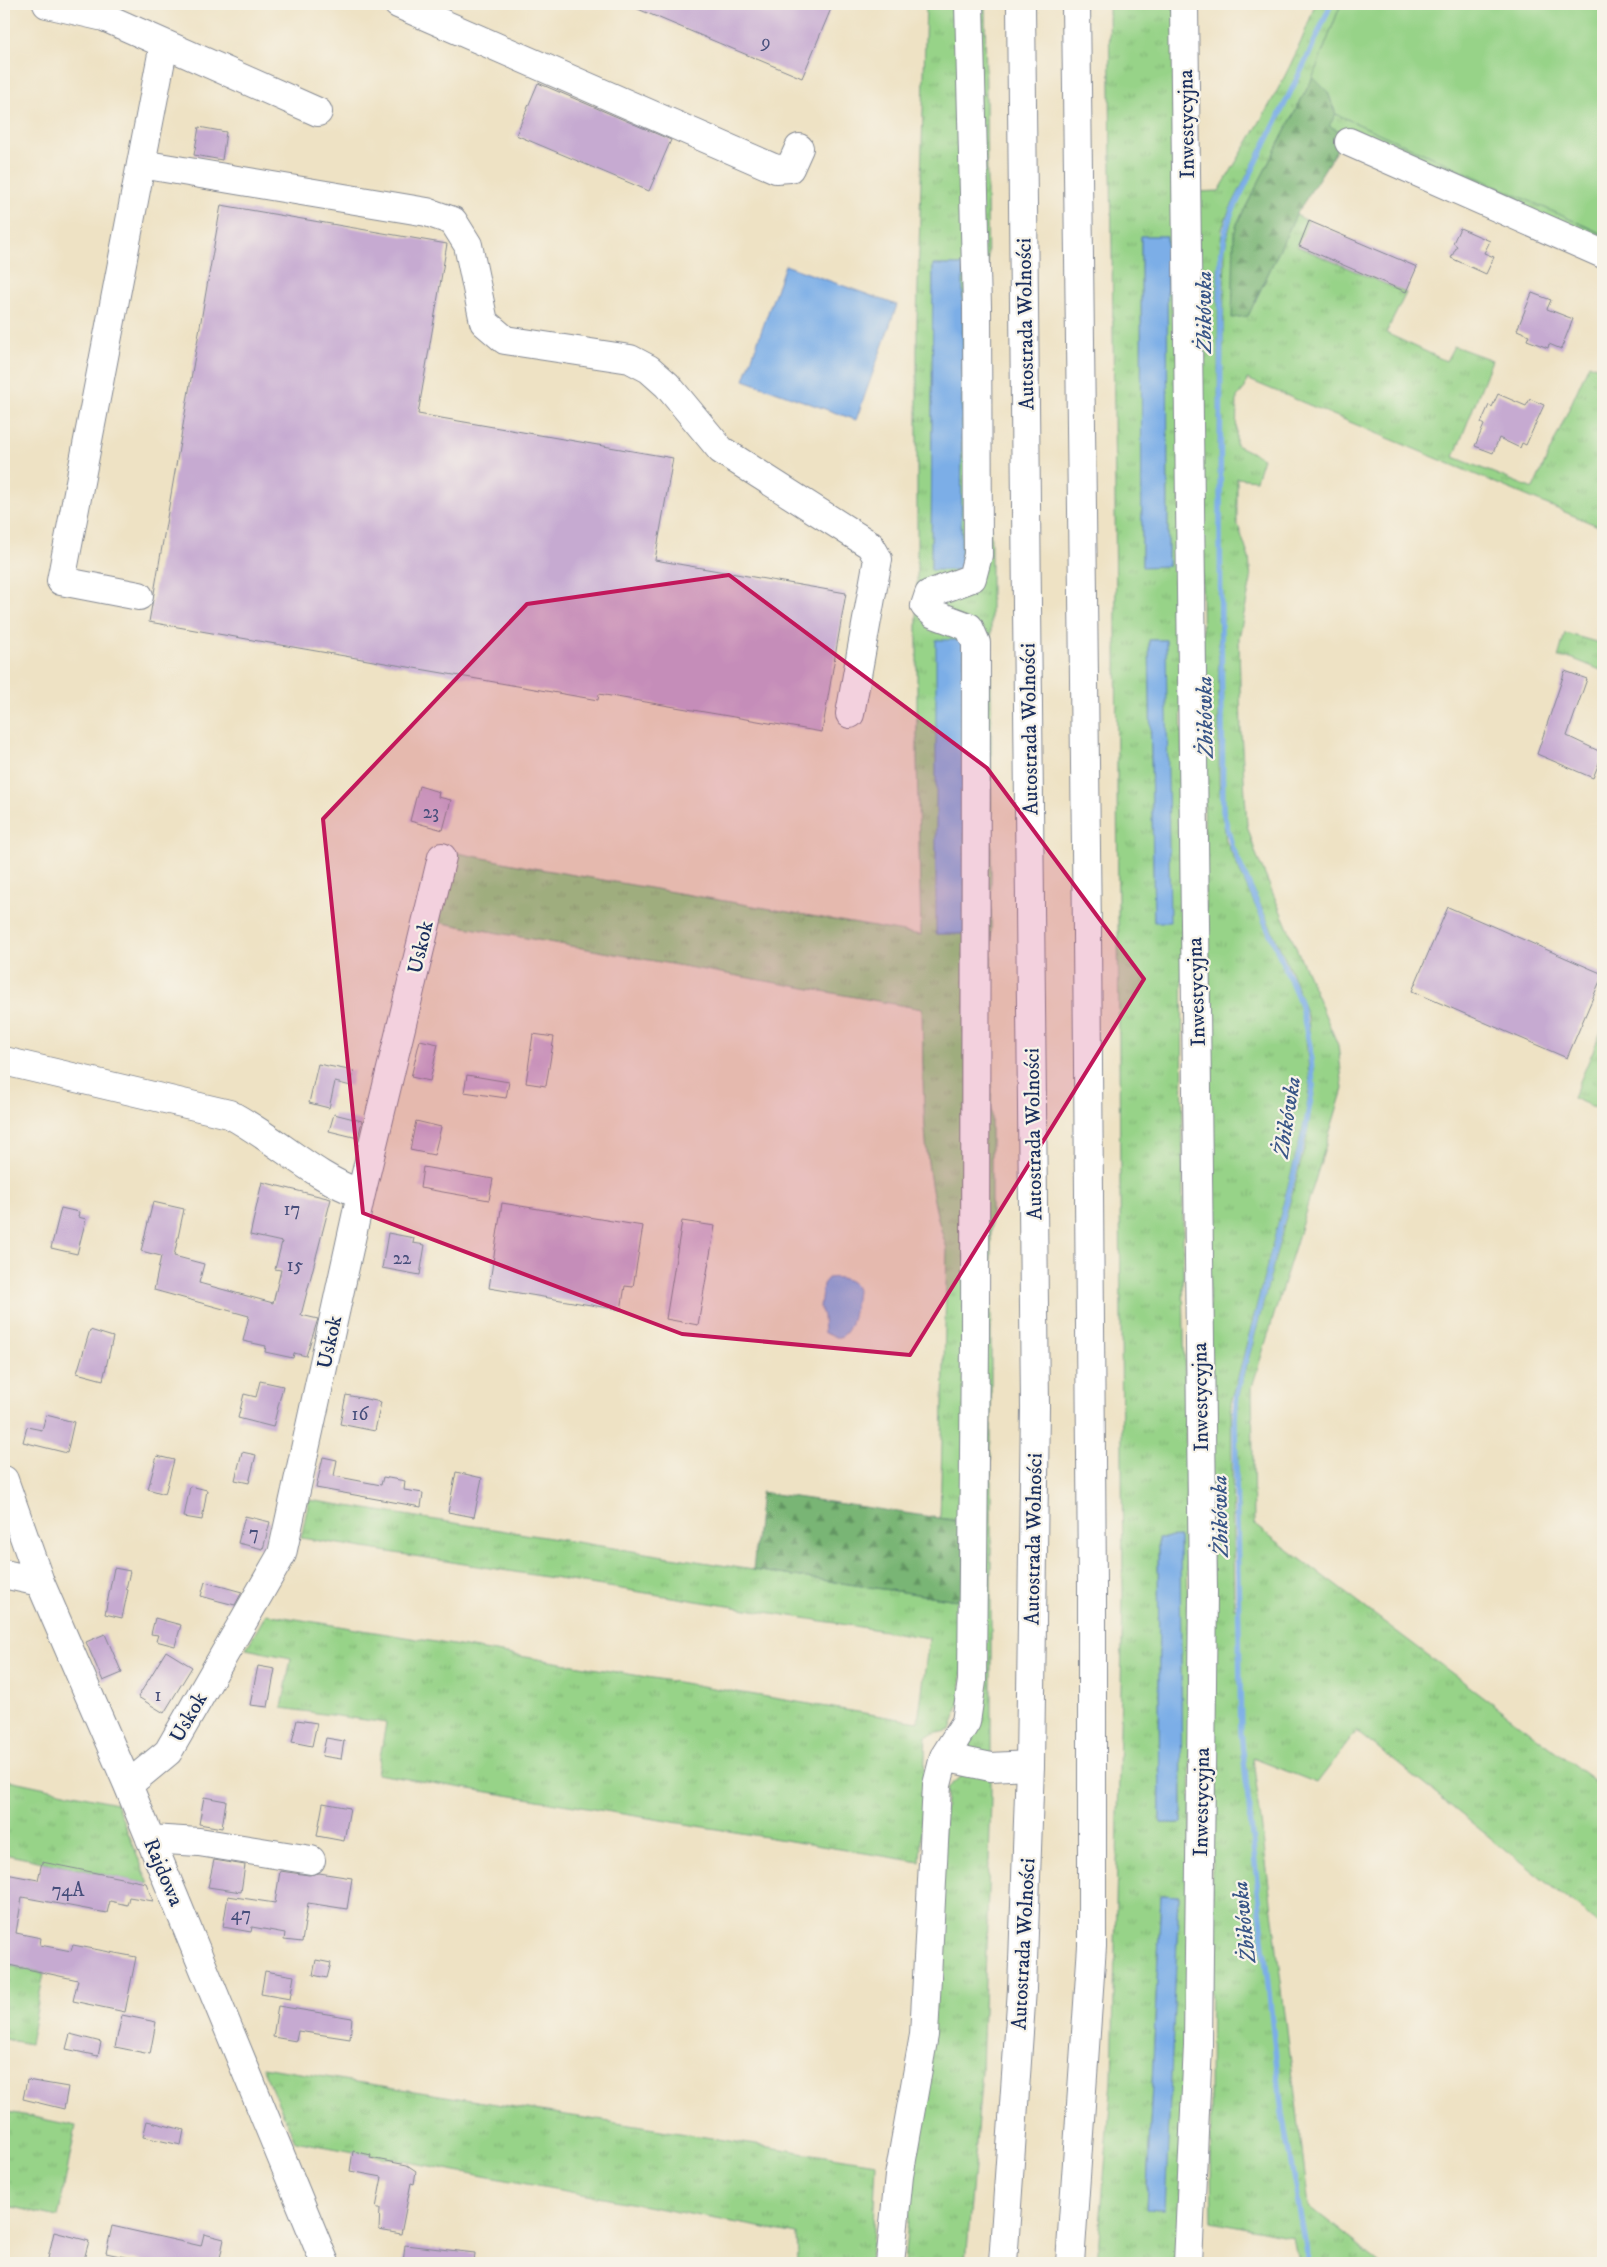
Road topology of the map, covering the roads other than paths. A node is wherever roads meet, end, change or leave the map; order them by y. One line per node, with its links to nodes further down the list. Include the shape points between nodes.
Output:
1 (48, 4): 7 (main road, via 104,17)
2 (398, 4): 10 (main road, via 776,170 790,168)
3 (969, 4): 21 (main road, via 977,307 978,555 972,578 929,594 925,606 934,614 969,627 976,643 972,1681 966,1722)
4 (1022, 4): 22 (main road, Autostrada Wolności, via 1035,1407)
5 (1076, 4): 29 (main road, via 1087,942 1092,1946)
6 (1184, 4): 30 (main road, Inwestycyjna, via 1203,1602 1198,2045)
7 (164, 44): 8 (main road); 11 (main road)
8 (318, 112)
9 (1349, 142): 12 (main road)
10 (799, 148)
11 (141, 164): 13 (main road, via 61,581); 14 (main road, via 427,212 454,222 468,245 484,322 505,340 630,358 649,368 721,450 870,545 878,559)
12 (1603, 254)
13 (139, 596)
14 (850, 714)
15 (442, 857): 17 (main road, Uskok)
16 (4, 1062): 17 (main road, via 229,1114 338,1186)
17 (361, 1194): 23 (main road, Uskok, via 282,1554 168,1752)
18 (4, 1480): 20 (main road, Rajdowa)
19 (4, 1574): 20 (main road)
20 (40, 1582): 23 (main road, Rajdowa)
21 (944, 1757): 22 (main road, via 991,1767); 27 (main road, via 937,1784 924,2035 899,2176)
22 (1030, 1765): 28 (main road, Autostrada Wolności, via 1022,1989)
23 (128, 1785): 24 (main road, Rajdowa)
24 (150, 1839): 25 (main road, via 199,1842); 26 (main road, Rajdowa)
25 (311, 1860)
26 (326, 2263)
27 (890, 2263)
28 (1003, 2263)
29 (1070, 2263)
30 (1188, 2263)

